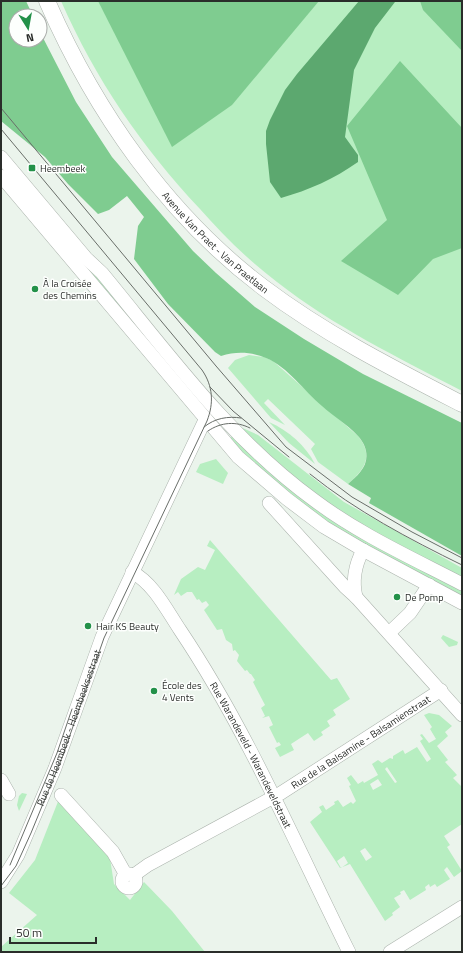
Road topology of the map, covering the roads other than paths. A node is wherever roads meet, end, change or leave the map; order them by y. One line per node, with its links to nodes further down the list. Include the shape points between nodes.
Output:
1 (47, 1): 4 (main road, Avenue Van Praet - Van Praetlaan, via 75,61 119,133 171,200 215,246 264,288 334,334 399,372)
2 (1, 157): 9 (street, via 250,448 333,513)
3 (1, 176): 5 (street)
4 (462, 404)
5 (205, 420): 7 (street, via 238,457 287,499 314,520); 8 (street, Rue de Heembeek - Heembeeksestraat)
6 (269, 503): 11 (street)
7 (363, 550): 10 (street); 11 (street, via 356,570)
8 (132, 572): 19 (street, Rue Warandeveld - Warandeveldstraat, via 148,584 206,669); 20 (street, Rue de Heembeek - Heembeeksestraat, via 95,651 60,754 22,847)
9 (462, 584)
10 (429, 585): 12 (street); 13 (street, via 410,613)
11 (356, 596): 13 (street)
12 (462, 603)
13 (389, 633): 14 (street)
14 (441, 690): 15 (street); 19 (street, Rue de la Balsamine - Balsamienstraat)
15 (462, 714)
16 (1, 780): 17 (street)
17 (9, 794)
18 (61, 795): 19 (street, Rue de la Balsamine - Balsamienstraat, via 113,852 130,875)
19 (273, 797): 22 (street, Rue Warandeveld - Warandeveldstraat)
20 (1, 882)
21 (462, 907): 23 (street)
22 (349, 952)
23 (390, 952)

